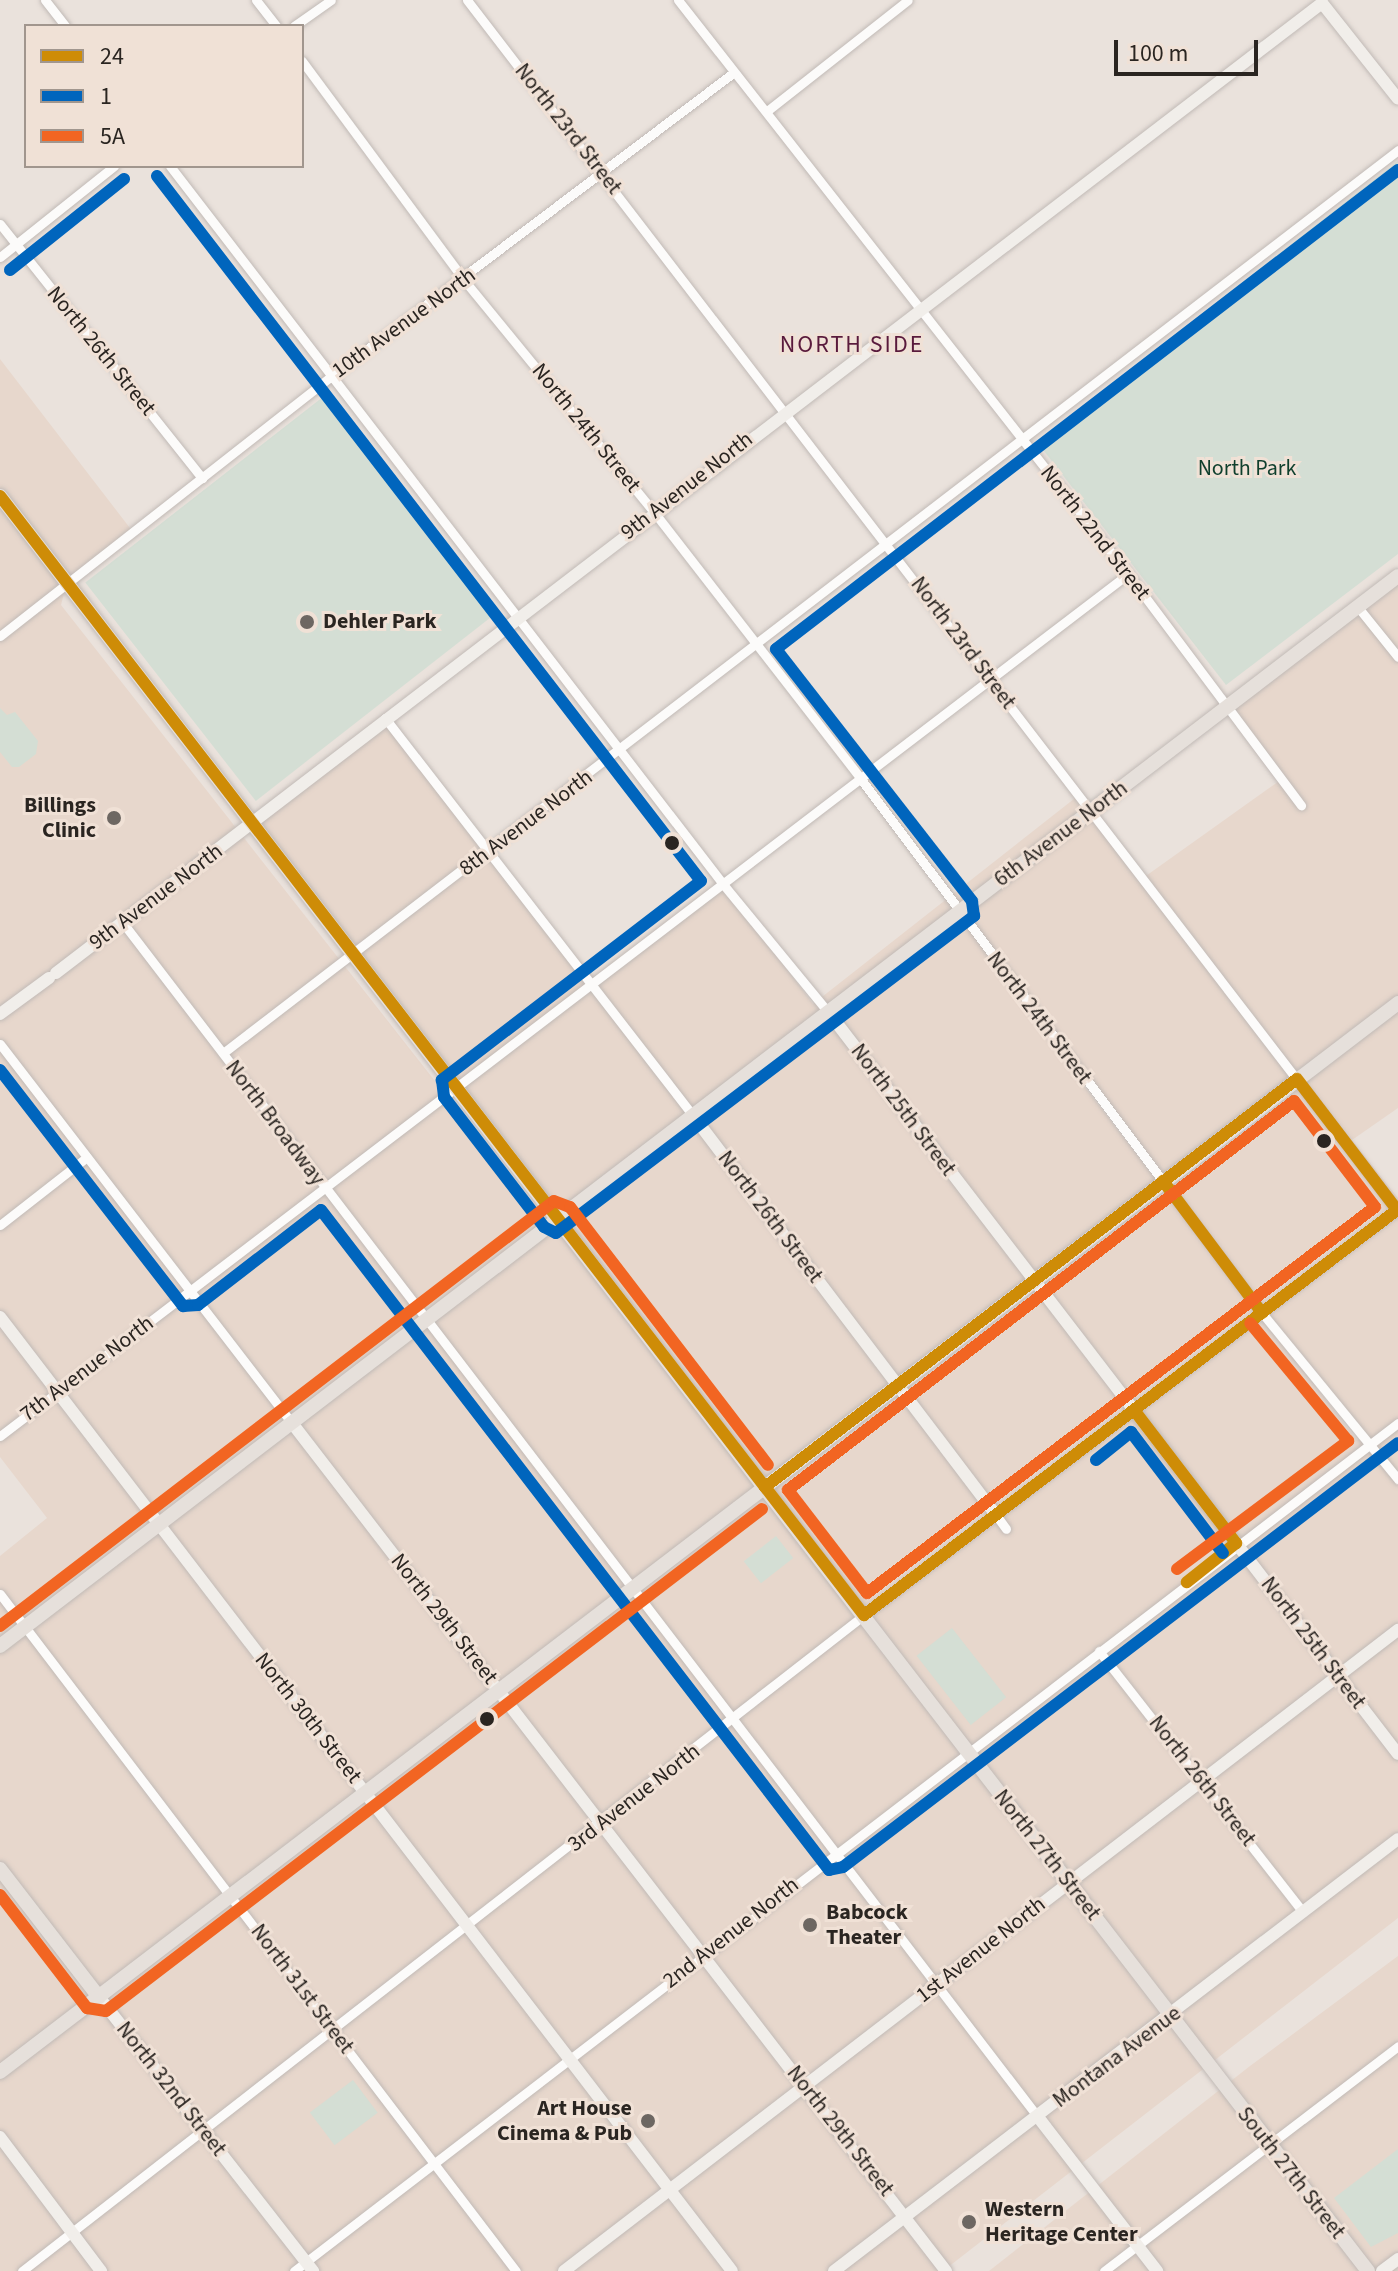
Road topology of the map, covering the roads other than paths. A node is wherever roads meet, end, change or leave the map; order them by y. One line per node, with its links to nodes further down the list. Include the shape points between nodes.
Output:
1 (45, 0): 8 (street)
2 (256, 0): 9 (street)
3 (331, 0): 10 (street)
4 (467, 0): 18 (street, North 23rd Street)
5 (678, 0): 12 (street, North 22nd Street)
6 (908, 0): 14 (street)
7 (1320, 2): 13 (street); 23 (street, 9th Avenue North)
8 (63, 24)
9 (274, 24)
10 (297, 24)
11 (304, 64): 22 (street, North 24th Street)
12 (733, 73): 14 (street, North 22nd Street); 18 (street, 10th Avenue North)
13 (1398, 99)
14 (767, 111): 23 (street, North 22nd Street)
15 (1398, 150): 26 (street, 8th Avenue North)
16 (112, 168): 20 (street)
17 (172, 168): 24 (street, North 25th Street)
18 (603, 172): 22 (street, 10th Avenue North); 25 (street, North 23rd Street)
19 (0, 224): 20 (street, North 26th Street)
20 (16, 245): 21 (street); 27 (street, North 26th Street)
21 (0, 257)
22 (464, 280): 24 (street, 10th Avenue North); 29 (street, North 24th Street)
23 (918, 309): 25 (street, 9th Avenue North); 26 (street, North 22nd Street)
24 (329, 378): 27 (street, 10th Avenue North); 35 (street, North 25th Street)
25 (784, 411): 29 (street, 9th Avenue North); 30 (street, North 23rd Street)
26 (1023, 441): 30 (street, 8th Avenue North); 31 (street, North 22nd Street)
27 (202, 478): 33 (street, 10th Avenue North)
28 (0, 496): 33 (main road, North 27th Street)
29 (654, 512): 35 (street, 9th Avenue North); 37 (street, North 24th Street)
30 (888, 545): 37 (street, 8th Avenue North); 39 (street, North 23rd Street)
31 (1128, 574): 39 (street, 7th Avenue North); 40 (street, North 22nd Street)
32 (1398, 576): 34 (main road, 6th Avenue North)
33 (67, 582): 36 (street, 10th Avenue North); 46 (main road, North 27th Street)
34 (1357, 606): 38 (street); 40 (main road, 6th Avenue North)
35 (516, 616): 41 (street, 9th Avenue North); 42 (street, North 25th Street)
36 (0, 636)
37 (754, 646): 42 (street, 8th Avenue North); 43 (street, North 24th Street)
38 (1398, 657)
39 (990, 678): 43 (street, 7th Avenue North); 45 (street, North 23rd Street)
40 (1228, 705): 44 (street, North 22nd Street); 45 (main road, 6th Avenue North)
41 (385, 718): 46 (street, 9th Avenue North); 47 (street, North 26th Street)
42 (623, 748): 47 (street, 8th Avenue North); 48 (street, North 25th Street)
43 (860, 778): 48 (street, 7th Avenue North); 49 (street, North 24th Street)
44 (1301, 805)
45 (1092, 811): 49 (main road, 6th Avenue North); 58 (street, North 23rd Street)
46 (252, 823): 50 (street, 9th Avenue North); 51 (main road, North 27th Street)
47 (489, 851): 51 (street, 8th Avenue North); 52 (street, North 26th Street)
48 (723, 884): 52 (street, 7th Avenue North); 54 (street, North 25th Street)
49 (959, 911): 54 (main road, 6th Avenue North); 62 (street, North 24th Street)
50 (123, 923): 55 (street, 9th Avenue North); 57 (street, North Broadway)
51 (352, 954): 57 (street, 8th Avenue North); 59 (main road, North 27th Street)
52 (589, 981): 59 (street, 7th Avenue North); 60 (street, North 26th Street)
53 (1398, 1003): 58 (main road)
54 (829, 1013): 60 (main road, 6th Avenue North); 67 (street, North 25th Street)
55 (0, 1014)
56 (0, 1044): 61 (street, North 29th Street)
57 (223, 1053): 63 (street, North Broadway)
58 (1297, 1079): 62 (main road); 64 (street, North 23rd Street)
59 (457, 1087): 63 (street, 7th Avenue North); 65 (main road, North 27th Street)
60 (694, 1117): 65 (main road, 6th Avenue North); 72 (street, North 26th Street)
61 (87, 1157): 66 (street); 68 (street, North 29th Street)
62 (1163, 1181): 67 (main road); 69 (street, North 24th Street)
63 (324, 1188): 68 (street, 7th Avenue North); 71 (street, North Broadway)
64 (1398, 1210): 69 (street, 3rd Avenue North)
65 (557, 1217): 71 (main road, 6th Avenue North); 80 (main road, North 27th Street)
66 (0, 1225)
67 (1032, 1281): 72 (main road); 74 (street, North 25th Street)
68 (190, 1291): 73 (street, 7th Avenue North); 75 (street, North 29th Street)
69 (1262, 1313): 74 (street, 3rd Avenue North); 78 (street, North 24th Street)
70 (0, 1317): 73 (street, North 30th Street)
71 (425, 1321): 75 (main road, 6th Avenue North); 85 (street, North Broadway)
72 (896, 1385): 80 (main road); 81 (street, North 26th Street)
73 (57, 1392): 77 (street, 7th Avenue North); 82 (street, North 30th Street)
74 (1134, 1410): 81 (street, 3rd Avenue North); 84 (street, North 25th Street)
75 (292, 1423): 82 (main road, 6th Avenue North); 93 (street, North 29th Street)
76 (1398, 1423): 78 (street, 2nd Avenue North)
77 (0, 1436)
78 (1371, 1444): 79 (street, North 24th Street); 84 (street, 2nd Avenue North)
79 (1398, 1479)
80 (765, 1487): 85 (main road); 87 (main road, North 27th Street)
81 (996, 1515): 83 (street, North 26th Street); 87 (street, 3rd Avenue North)
82 (159, 1525): 88 (main road, 6th Avenue North); 98 (street, North 30th Street)
83 (1006, 1529)
84 (1236, 1543): 91 (street, 2nd Avenue North); 92 (street, North 25th Street)
85 (634, 1588): 93 (main road); 94 (street, North Broadway)
86 (0, 1594): 88 (street, North 31st Street)
87 (864, 1615): 94 (street, 3rd Avenue North); 95 (main road, North 27th Street)
88 (26, 1626): 90 (main road, 6th Avenue North); 104 (street, North 31st Street)
89 (1398, 1630): 92 (street, 1st Avenue North)
90 (0, 1646)
91 (1099, 1651): 95 (street, 2nd Avenue North); 97 (street, North 26th Street)
92 (1338, 1676): 96 (street, North 25th Street); 97 (street, 1st Avenue North)
93 (500, 1692): 98 (main road); 99 (street, North 29th Street)
94 (734, 1720): 99 (street, 3rd Avenue North); 101 (street, North Broadway)
95 (968, 1753): 101 (street, 2nd Avenue North); 103 (main road, North 27th Street)
96 (1398, 1754)
97 (1201, 1781): 103 (street, 1st Avenue North); 105 (street, North 26th Street)
98 (366, 1793): 104 (main road); 106 (street, North 30th Street)
99 (602, 1824): 106 (street, 3rd Avenue North); 107 (street, North 29th Street)
100 (1398, 1839): 105 (street, Montana Avenue)
101 (833, 1854): 107 (street, 2nd Avenue North); 108 (street, North Broadway)
102 (0, 1869): 109 (main road, North 32nd Street)
103 (1068, 1883): 108 (street, 1st Avenue North); 110 (main road, North 27th Street)
104 (231, 1896): 109 (main road); 111 (street, North 31st Street)
105 (1303, 1912): 110 (street, Montana Avenue)
106 (467, 1926): 111 (street, 3rd Avenue North); 113 (street, North 30th Street)
107 (703, 1954): 113 (street, 2nd Avenue North); 116 (street, North 29th Street)
108 (936, 1985): 116 (street, 1st Avenue North); 117 (street, North Broadway)
109 (99, 1997): 114 (main road); 118 (street, North 32nd Street)
110 (1172, 2016): 115 (main road, North 27th Street); 117 (street, Montana Avenue)
111 (331, 2027): 118 (street, 3rd Avenue North); 121 (street, North 31st Street)
112 (1398, 2046): 120 (street)
113 (569, 2059): 121 (street, 2nd Avenue North); 122 (street, North 30th Street)
114 (0, 2072)
115 (1216, 2074): 120 (main road, South 27th Street)
116 (805, 2086): 122 (street, 1st Avenue North); 123 (street, North 29th Street)
117 (1038, 2117): 123 (street, Montana Avenue); 125 (street)
118 (202, 2128): 124 (street, 3rd Avenue North); 127 (street, North 32nd Street)
119 (0, 2137): 124 (street)
120 (1269, 2145): 125 (street); 138 (main road, South 27th Street)
121 (433, 2162): 127 (street, 2nd Avenue North); 131 (street, North 31st Street)
122 (670, 2191): 132 (street, 1st Avenue North); 133 (street, North 30th Street)
123 (906, 2216): 134 (street, Montana Avenue); 135 (street, North 29th Street)
124 (71, 2232): 128 (street, 3rd Avenue North); 129 (street)
125 (1138, 2245): 136 (street); 137 (street)
126 (1398, 2259): 139 (street)
127 (310, 2266): 130 (street, 2nd Avenue North)
128 (22, 2271)
129 (101, 2271)
130 (294, 2271)
131 (516, 2271)
132 (564, 2271)
133 (732, 2271)
134 (834, 2271)
135 (946, 2271)
136 (1104, 2271)
137 (1157, 2271)
138 (1368, 2271)
139 (1382, 2271)

